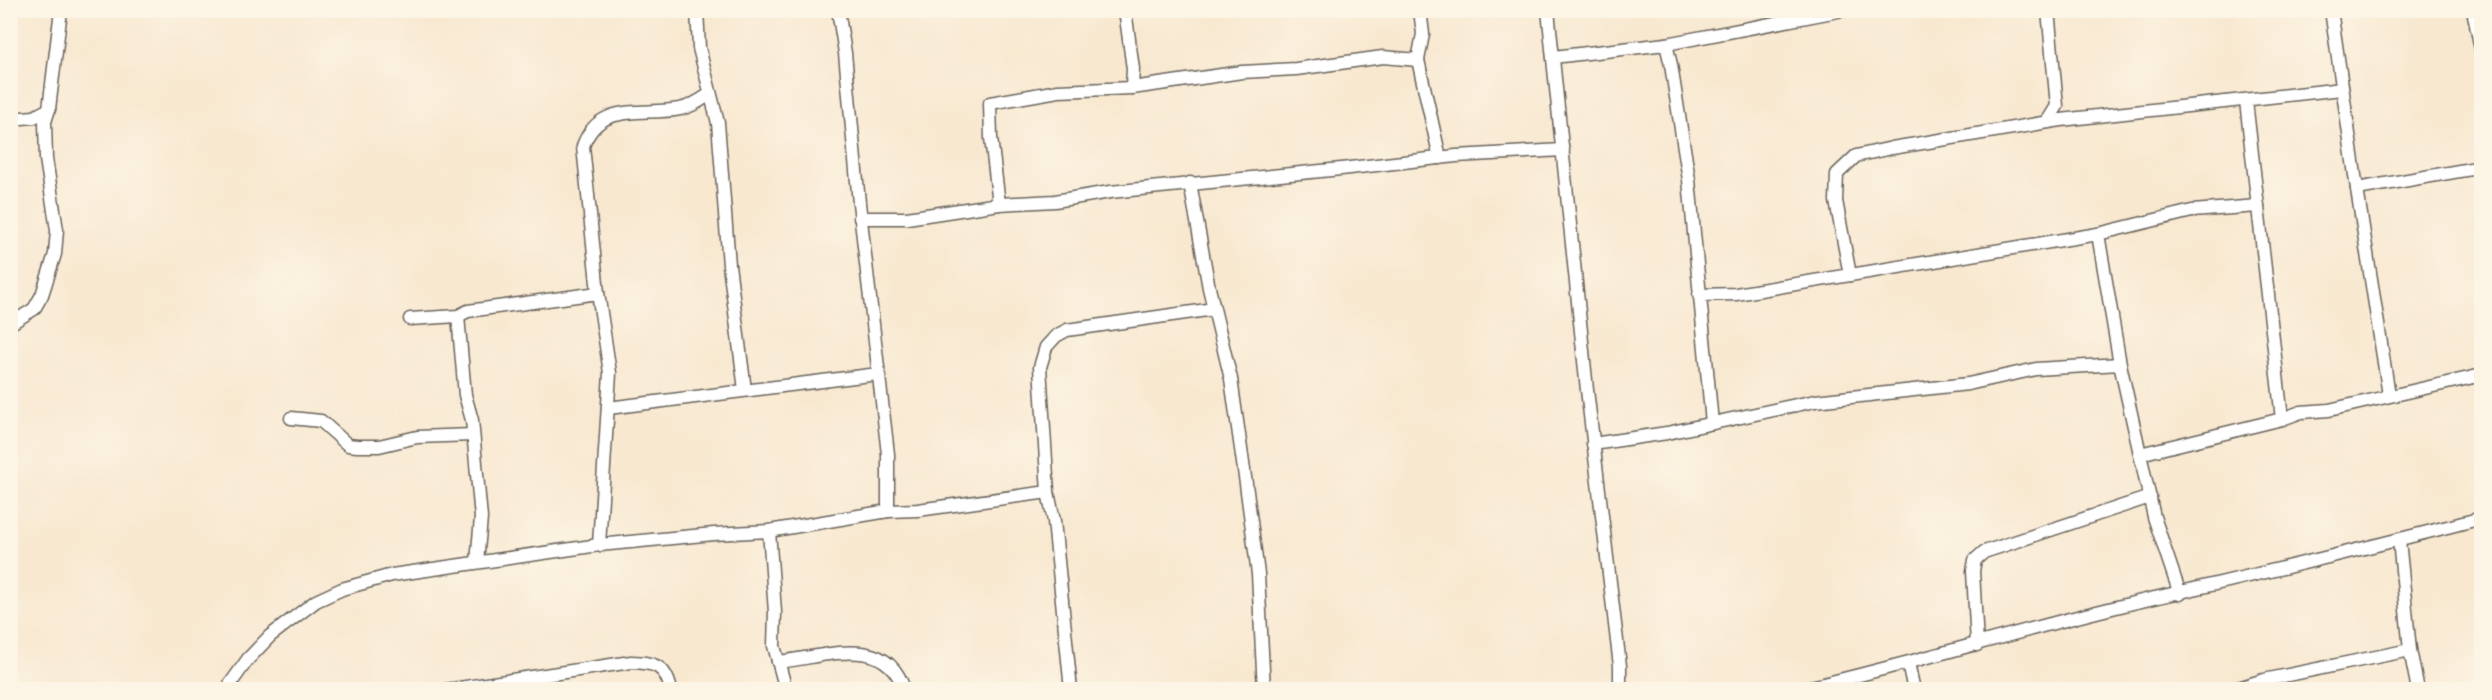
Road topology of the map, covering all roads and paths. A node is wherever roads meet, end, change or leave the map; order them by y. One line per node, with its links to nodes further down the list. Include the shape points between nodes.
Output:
1 (61, 10): 20 (street)
2 (697, 10): 17 (street, via 699,48)
3 (838, 10): 31 (street)
4 (1125, 10): 15 (street)
5 (1420, 10): 14 (street, via 1423,34)
6 (1548, 10): 13 (street)
7 (1843, 10): 11 (street)
8 (2048, 10): 19 (street)
9 (2331, 10): 16 (street)
10 (2473, 10): 12 (street)
11 (1666, 44): 13 (street); 35 (street, via 1689,180)
12 (2481, 54)
13 (1553, 57): 24 (street)
14 (1418, 60): 15 (street, via 1383,57); 25 (street)
15 (1132, 88): 29 (street, via 1058,91 990,103)
16 (2342, 89): 18 (street); 28 (street)
17 (710, 94): 34 (street, via 682,109 609,116 588,133 583,146); 43 (street, via 718,123 729,265)
18 (2246, 100): 22 (street); 30 (street)
19 (2057, 106): 22 (street); 23 (street)
20 (49, 109): 21 (street, via 23,120); 39 (street, via 45,122 46,159 57,230 55,254 34,309)
21 (10, 119)
22 (2072, 120): 23 (street)
23 (2048, 122): 33 (street, via 1856,156 1838,174 1836,201)
24 (1563, 150): 25 (street); 50 (street)
25 (1440, 158): 27 (street)
26 (2481, 167): 28 (street)
27 (1190, 183): 29 (street, via 1055,201); 36 (street)
28 (2357, 189): 44 (street)
29 (999, 204): 31 (street, via 907,218)
30 (2259, 206): 32 (street, via 2192,212); 47 (street)
31 (860, 218): 41 (street)
32 (2098, 234): 33 (street); 40 (street)
33 (1850, 275): 35 (street, via 1736,294)
34 (598, 293): 37 (street, via 479,309); 45 (street, via 610,373)
35 (1699, 295): 48 (street)
36 (1214, 309): 52 (street, via 1067,330 1046,347 1040,368); 71 (street, via 1231,379 1251,518)
37 (458, 316): 38 (street); 49 (street)
38 (410, 319)
39 (10, 324)
40 (2120, 364): 48 (street, via 2036,369 1968,384 1815,401); 51 (street)
41 (878, 374): 43 (street); 54 (street, via 888,454)
42 (2481, 375): 44 (street)
43 (745, 390): 45 (street)
44 (2389, 395): 47 (street)
45 (608, 408): 58 (street)
46 (291, 418): 49 (street, via 321,421 348,445 357,446 379,446 417,437)
47 (2282, 419): 51 (street)
48 (1712, 423): 50 (street)
49 (473, 435): 59 (street, via 480,518)
50 (1593, 444): 72 (street)
51 (2140, 454): 53 (street)
52 (1048, 492): 54 (street); 70 (street)
53 (2150, 497): 60 (street, via 2161,543); 61 (street, via 1984,552 1975,560 1972,571)
54 (888, 511): 56 (street)
55 (2481, 518): 57 (street)
56 (769, 531): 58 (street); 63 (street)
57 (2399, 540): 60 (street); 62 (street)
58 (599, 545): 59 (street)
59 (477, 562): 65 (street, via 392,575 316,601 270,636)
60 (2180, 594): 61 (street)
61 (1977, 645): 64 (street)
62 (2410, 650): 75 (street); 76 (street)
63 (778, 662): 68 (street); 69 (street, via 852,652 875,656 896,669)
64 (1908, 663): 73 (street); 74 (street)
65 (226, 690)
66 (446, 690): 67 (street, via 631,662 651,663 663,669)
67 (671, 690)
68 (786, 690)
69 (904, 690)
70 (1071, 690)
71 (1264, 690)
72 (1620, 690)
73 (1797, 690)
74 (1914, 690)
75 (2232, 690)
76 (2418, 690)

